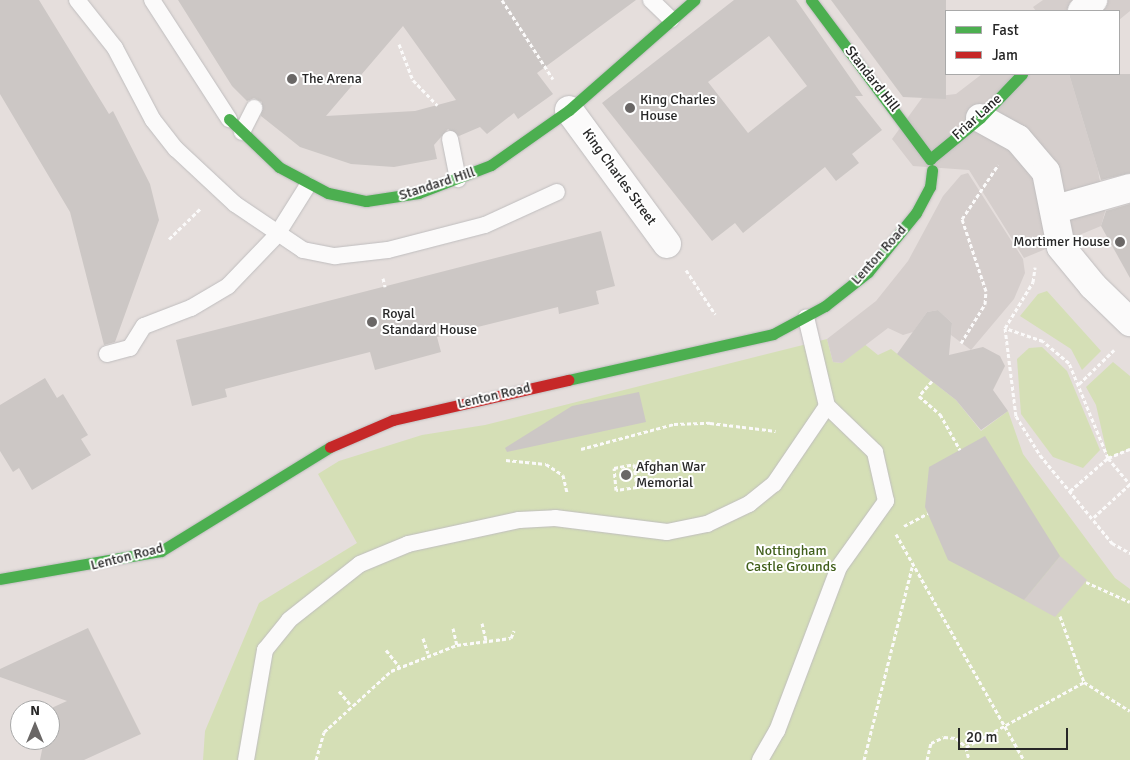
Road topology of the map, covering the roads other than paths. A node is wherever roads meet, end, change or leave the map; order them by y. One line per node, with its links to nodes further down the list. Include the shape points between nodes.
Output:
1 (77, 0): 22 (lane, via 114,48 153,120 218,190)
2 (152, 0): 13 (lane, Standard Hill)
3 (650, 0): 8 (lane)
4 (694, 0): 8 (street, Standard Hill)
5 (811, 0): 16 (street, Standard Hill)
6 (1093, 0): 7 (street)
7 (1083, 10)
8 (671, 19): 11 (street, Standard Hill)
9 (1021, 75): 12 (street, Friar Lane)
10 (254, 108): 14 (lane)
11 (569, 110): 17 (street, Standard Hill, via 491,165); 23 (street, King Charles Street)
12 (980, 118): 16 (street, Friar Lane); 21 (street, via 1018,139 1046,172)
13 (229, 119): 14 (street, Standard Hill)
14 (242, 132): 18 (street, Standard Hill, via 279,166)
15 (450, 139): 17 (lane)
16 (931, 164): 24 (street, Lenton Road, via 930,187 922,203 886,252 844,293)
17 (458, 179): 18 (street, Standard Hill, via 418,193 366,201)
18 (308, 185): 22 (lane)
19 (1130, 188): 21 (street)
20 (557, 192): 22 (lane, via 486,225 353,256 303,250)
21 (1056, 209): 25 (street, via 1061,247 1092,286)
22 (276, 236): 26 (lane, via 228,286 191,308 144,326 130,348)
23 (667, 244)
24 (806, 317): 27 (lane); 28 (street, Lenton Road, via 773,334 734,344 393,420 315,453 162,551 37,576)
25 (1130, 322)
26 (107, 354)
27 (826, 406): 29 (lane, via 774,484 749,504 707,524 667,532 555,518 519,520 408,544 360,564 324,588 289,620 264,650); 30 (lane, via 874,452 886,500 840,567 777,731)
28 (0, 579)
29 (246, 760)
30 (760, 760)

